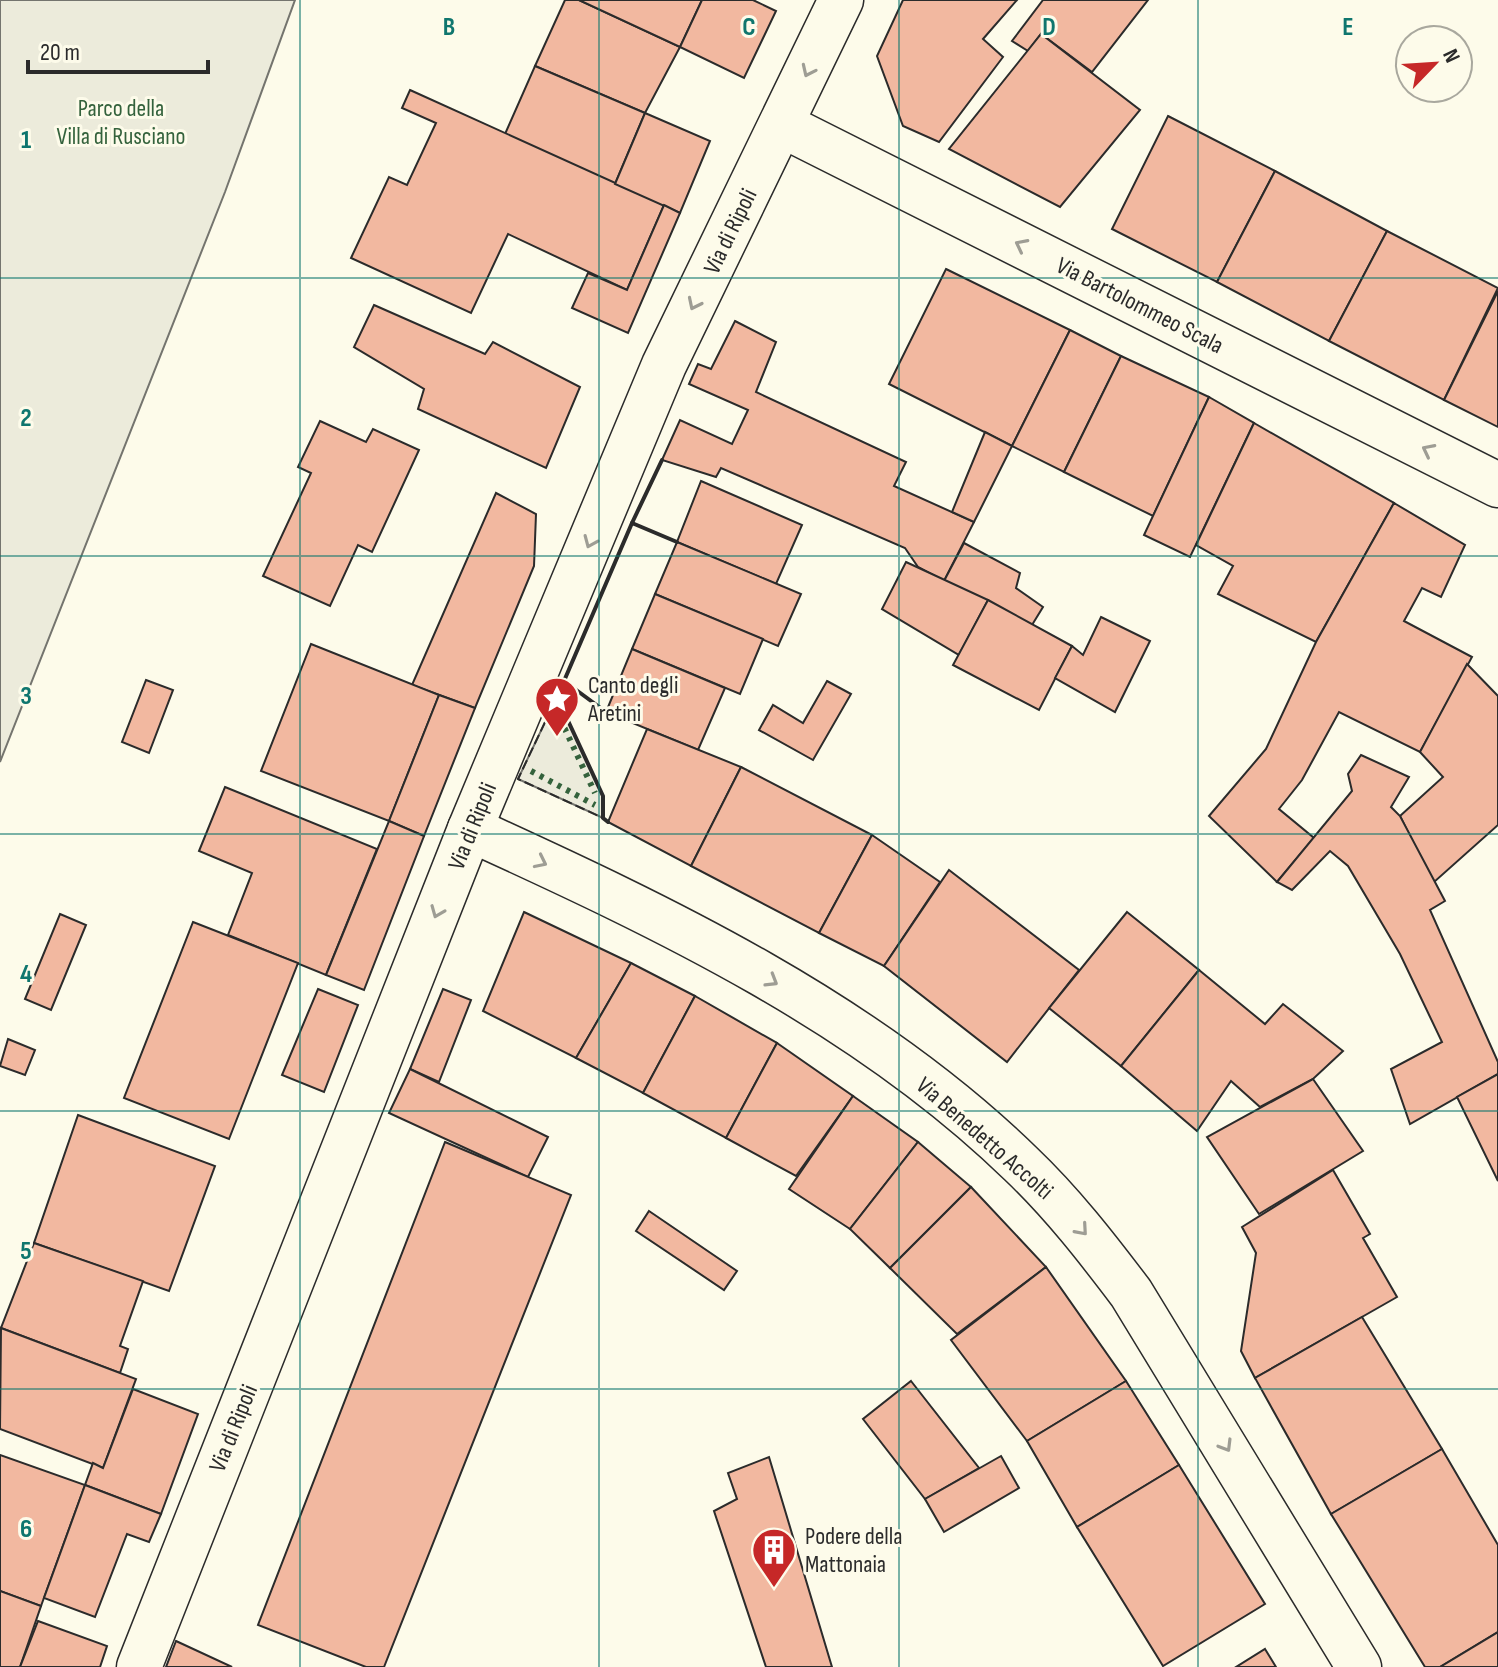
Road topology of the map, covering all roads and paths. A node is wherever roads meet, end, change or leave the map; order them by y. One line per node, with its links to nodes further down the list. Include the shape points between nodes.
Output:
1 (841, 0): 2 (street, Via di Ripoli, one-way to 2)
2 (782, 125): 3 (street, Via Bartolommeo Scala, one-way to 2); 4 (street, Via di Ripoli, one-way to 4, via 664,365)
3 (1498, 485)
4 (470, 829): 5 (street, Via di Ripoli, one-way to 5); 6 (street, Via Benedetto Accolti, one-way to 6, via 706,941 759,973 865,1038 1021,1163 1131,1293)
5 (139, 1667)
6 (1359, 1667)

